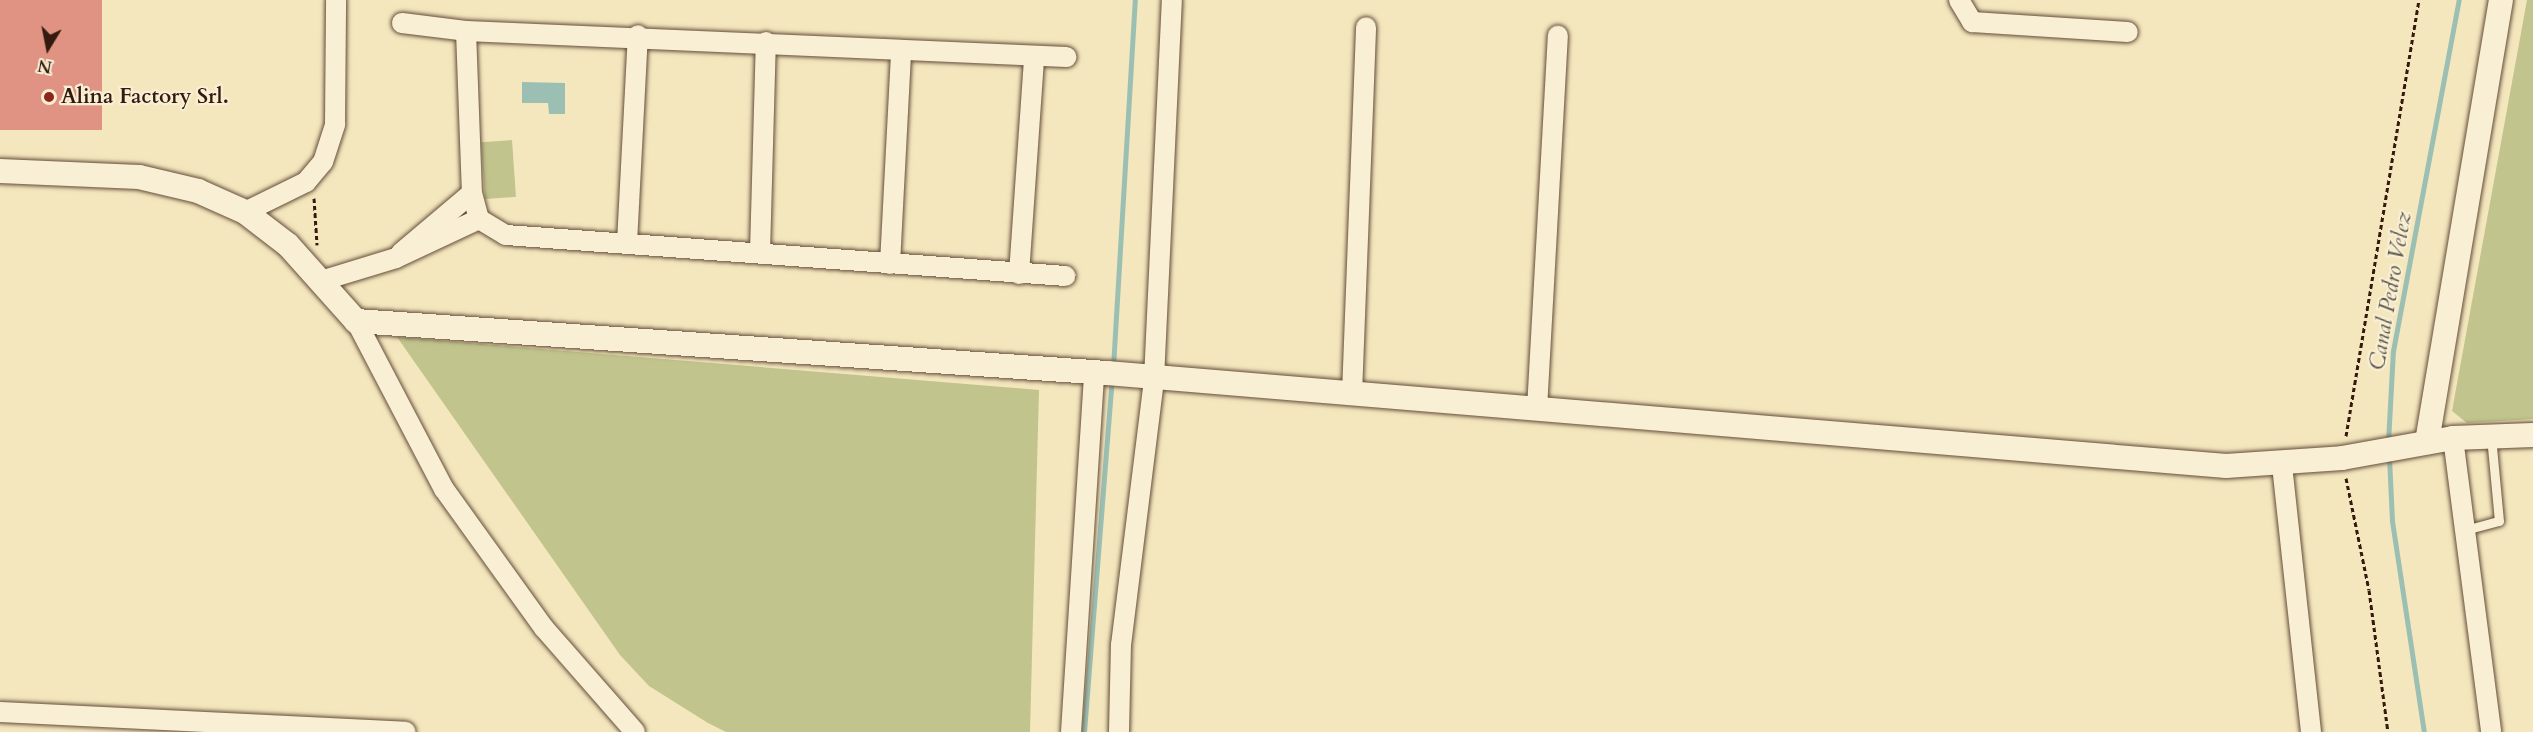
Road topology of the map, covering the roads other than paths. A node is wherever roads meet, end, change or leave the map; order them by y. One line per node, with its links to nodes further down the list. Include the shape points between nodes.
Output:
1 (336, 0): 17 (street, via 335,124 314,172 279,198)
2 (1172, 0): 28 (street)
3 (1959, 0): 8 (street, via 1963,15 1972,22)
4 (2501, 0): 34 (street)
5 (402, 23): 7 (street)
6 (1366, 27): 29 (street)
7 (466, 31): 9 (street); 16 (street)
8 (2128, 32)
9 (638, 35): 11 (street); 19 (street)
10 (1558, 36): 30 (street)
11 (766, 42): 12 (street); 20 (street)
12 (901, 51): 14 (street); 22 (street)
13 (1066, 57): 14 (street)
14 (1034, 59): 23 (street)
15 (0, 171): 17 (street, via 139,177 198,191)
16 (472, 193): 18 (street); 21 (street, via 416,235)
17 (245, 212): 25 (street)
18 (479, 219): 19 (street, via 506,235); 21 (street)
19 (627, 243): 20 (street)
20 (760, 252): 22 (street)
21 (396, 258): 25 (street)
22 (890, 264): 23 (street)
23 (1019, 274): 24 (street)
24 (1066, 276)
25 (324, 280): 26 (street)
26 (356, 321): 27 (street); 39 (street, via 444,489 544,628)
27 (1110, 374): 28 (street); 40 (street)
28 (1154, 379): 29 (street); 41 (street, via 1121,645)
29 (1352, 394): 30 (street)
30 (1537, 409): 35 (street, via 2226,465)
31 (2533, 435): 32 (street)
32 (2491, 437): 33 (street); 36 (lane, via 2499,521)
33 (2453, 438): 34 (street); 36 (street)
34 (2427, 442): 35 (street, via 2403,450)
35 (2282, 465): 42 (street)
36 (2465, 530): 43 (street)
37 (0, 712): 38 (street)
38 (406, 732)
39 (635, 732)
40 (1071, 732)
41 (1119, 732)
42 (2311, 732)
43 (2491, 732)

